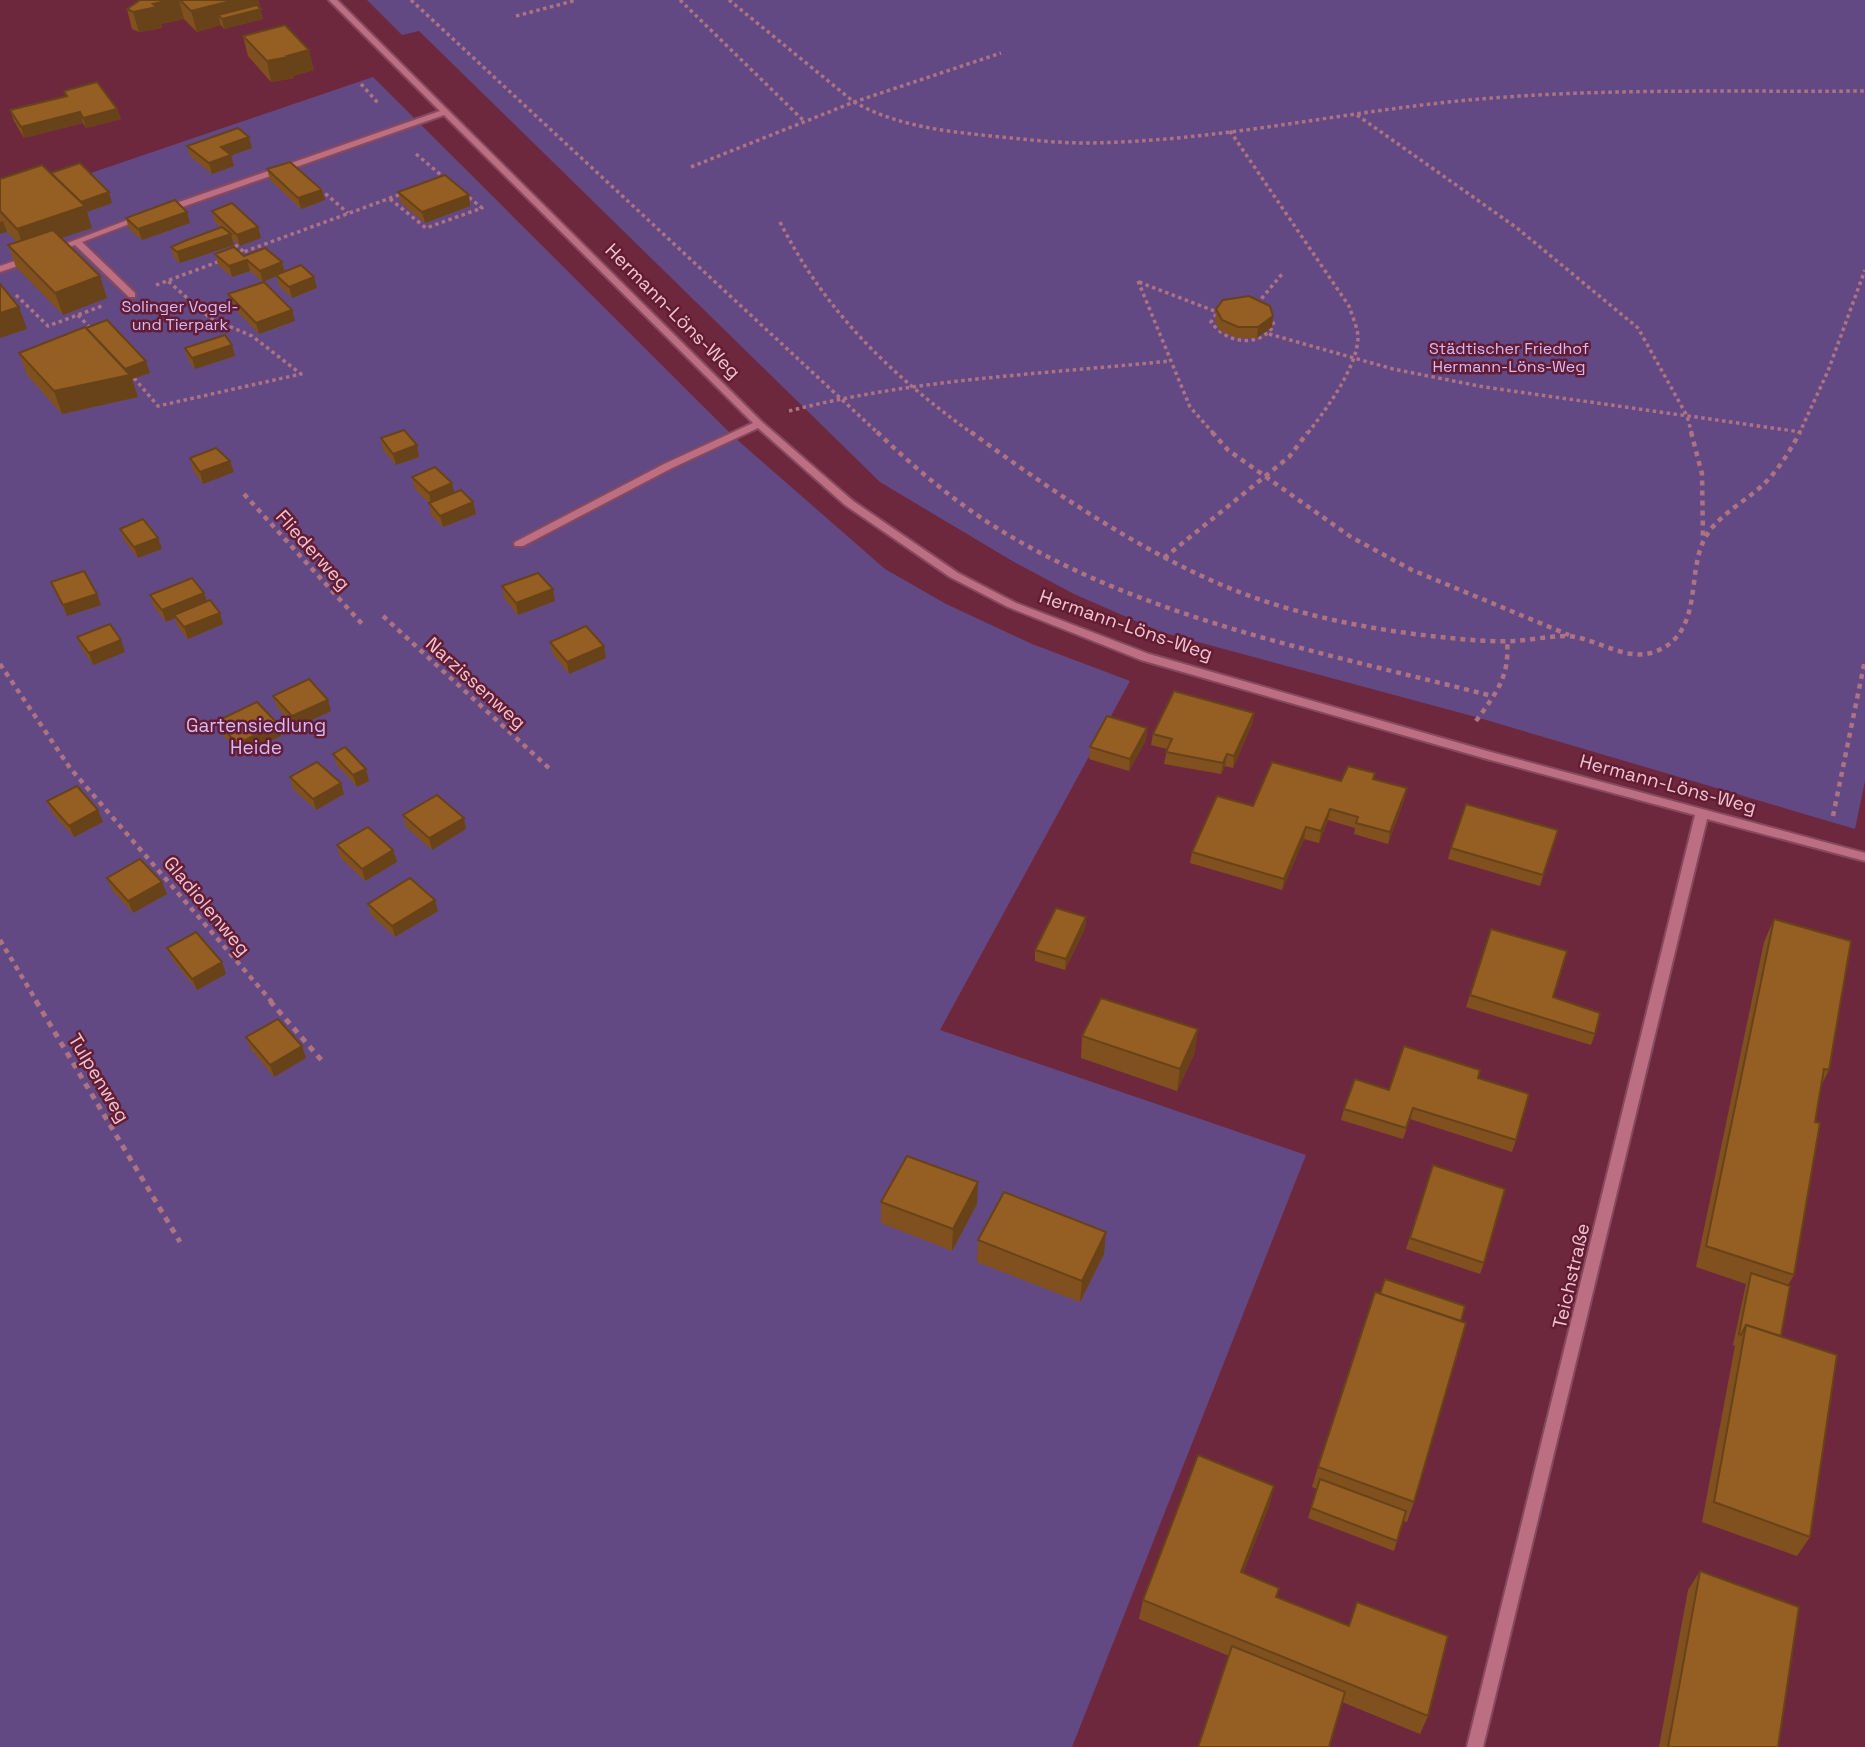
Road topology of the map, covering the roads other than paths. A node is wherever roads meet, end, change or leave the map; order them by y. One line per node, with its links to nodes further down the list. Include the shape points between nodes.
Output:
1 (333, 0): 2 (street, Hermann-Löns-Weg)
2 (446, 112): 3 (street); 6 (street, Hermann-Löns-Weg)
3 (77, 242): 4 (street); 5 (street)
4 (0, 270)
5 (132, 295)
6 (759, 424): 7 (street); 8 (street, Hermann-Löns-Weg, via 849,503 920,554 1012,605 1074,632 1158,661)
7 (519, 544)
8 (1702, 813): 9 (street, Hermann-Löns-Weg); 10 (street, Teichstraße)
9 (1865, 857)
10 (1475, 1747)

